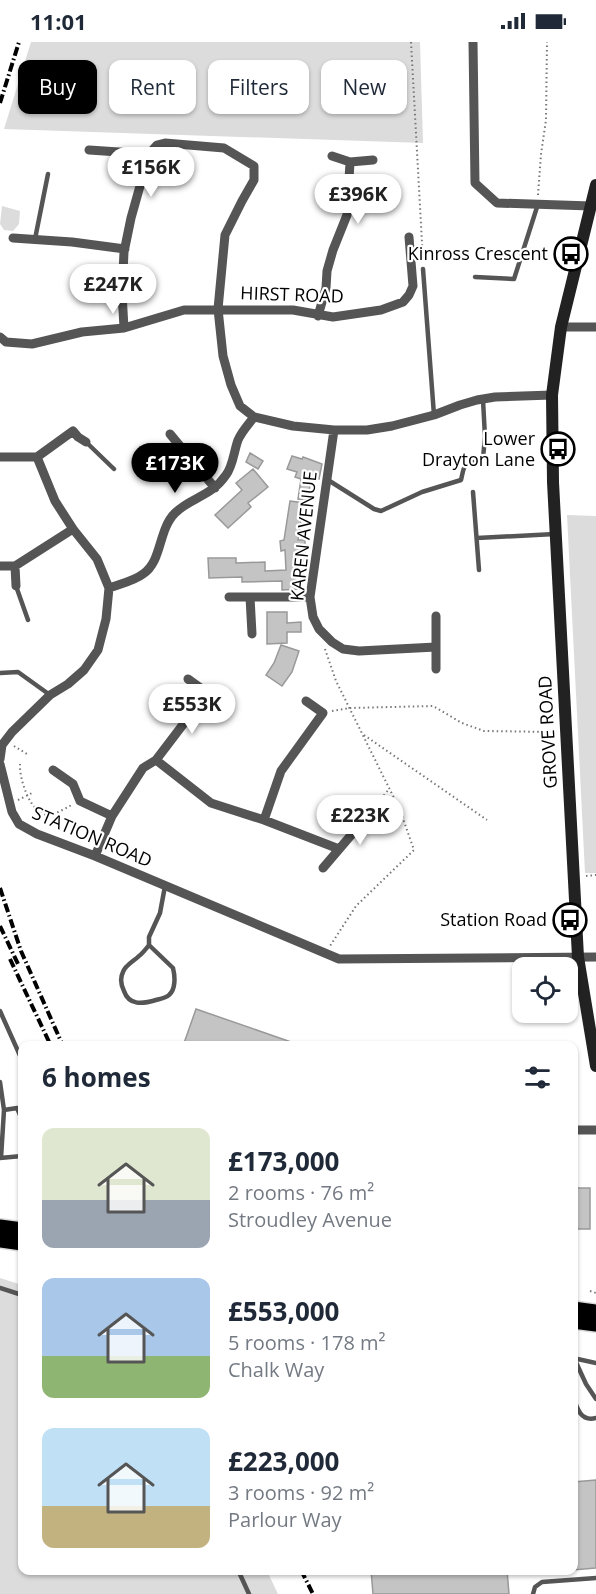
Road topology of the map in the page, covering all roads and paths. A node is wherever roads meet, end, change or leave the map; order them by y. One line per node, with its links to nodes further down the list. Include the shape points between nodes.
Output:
1 (411, 42): 17 (path)
2 (473, 42): 11 (street, via 475,183 497,203)
3 (548, 42): 11 (path)
4 (89, 150): 5 (street)
5 (149, 154): 16 (street); 19 (street, via 165,143 224,148 254,166 254,180 225,235)
6 (332, 156): 8 (street)
7 (374, 160): 8 (street)
8 (350, 162): 20 (street, via 347,215 333,250)
9 (48, 174): 15 (lane)
10 (596, 185): 12 (street)
11 (538, 204): 12 (street); 18 (lane, via 514,279)
12 (591, 206): 21 (street)
13 (409, 237): 20 (street, HIRST ROAD, via 413,286 403,302 333,318)
14 (13, 238): 15 (street)
15 (35, 239): 16 (street)
16 (125, 249): 23 (street)
17 (423, 269): 27 (lane)
18 (475, 277)
19 (218, 309): 20 (street, HIRST ROAD, via 293,310); 23 (street, HIRST ROAD, via 184,310); 28 (street, via 231,385 240,406)
20 (318, 316)
21 (561, 327): 22 (street); 25 (street)
22 (596, 327)
23 (124, 328): 24 (street, HIRST ROAD, via 82,332 32,344 6,342)
24 (0, 337)
25 (552, 395): 26 (street); 39 (street, GROVE ROAD)
26 (483, 400): 27 (street); 35 (lane, via 483,458 465,466 461,480 381,511)
27 (434, 415): 29 (street, via 384,428)
28 (254, 417): 29 (street); 36 (street, via 243,429 228,473)
29 (334, 430): 35 (street, KAREN AVENUE)
30 (170, 434): 36 (street)
31 (86, 442): 33 (street, via 73,430); 34 (lane)
32 (0, 457): 33 (street)
33 (37, 457): 38 (street, via 55,501)
34 (114, 469)
35 (326, 478): 48 (street, KAREN AVENUE)
36 (215, 488): 45 (street, via 172,516 148,570)
37 (473, 492): 40 (lane)
38 (73, 529): 42 (street); 45 (street, via 97,559)
39 (556, 534): 40 (lane); 63 (street, GROVE ROAD)
40 (477, 538): 43 (lane)
41 (0, 566): 42 (street)
42 (15, 566): 44 (street)
43 (479, 570)
44 (16, 586): 50 (lane)
45 (109, 588): 58 (street, via 98,650 84,670)
46 (229, 597): 47 (street)
47 (250, 597): 48 (street); 51 (street)
48 (310, 597): 52 (street, KAREN AVENUE, via 319,629 343,649)
49 (436, 615): 52 (street)
50 (28, 620)
51 (252, 634)
52 (436, 647): 54 (street)
53 (326, 650): 61 (path)
54 (436, 669)
55 (0, 673): 58 (lane, via 18,672)
56 (188, 679): 57 (street)
57 (207, 693): 59 (street); 68 (street)
58 (50, 695): 65 (street)
59 (217, 700)
60 (306, 701): 62 (street)
61 (350, 708): 62 (path); 63 (path, via 433,706 484,731); 64 (path)
62 (323, 712): 78 (street, via 281,771)
63 (566, 732): 86 (street, GROVE ROAD)
64 (362, 733): 79 (path); 85 (path, via 400,810 414,850 356,906)
65 (6, 740): 66 (path); 67 (street)
66 (27, 754)
67 (0, 759)
68 (156, 760): 77 (street, via 142,768); 78 (street, via 211,802)
69 (0, 764): 75 (street, STATION ROAD)
70 (20, 764): 73 (path, via 20,777)
71 (53, 770): 74 (street, via 73,784)
72 (34, 792): 73 (path)
73 (28, 795): 74 (path, via 42,814 51,815); 75 (path)
74 (80, 801): 77 (street)
75 (10, 805): 81 (street, STATION ROAD, via 19,824)
76 (376, 806): 80 (street)
77 (112, 816): 81 (street)
78 (264, 820): 80 (street)
79 (487, 820)
80 (339, 849): 82 (street)
81 (95, 856): 83 (street, STATION ROAD)
82 (323, 868)
83 (165, 886): 84 (lane); 85 (street, STATION ROAD)
84 (148, 945): 84 (lane, via 173,968 174,984 168,997 136,1003 125,995 122,975)
85 (325, 954): 88 (street, STATION ROAD, via 339,959)
86 (578, 957): 87 (street, STATION ROAD); 91 (street, GROVE ROAD)
87 (596, 957)
88 (512, 958)
89 (0, 1011): 90 (lane)
90 (18, 1051)
91 (596, 1066)
92 (0, 1082): 93 (lane)
93 (4, 1110): 94 (lane); 98 (lane)
94 (18, 1110)
95 (578, 1130): 96 (street)
96 (596, 1130)
97 (18, 1156): 98 (lane)
98 (1, 1158)
99 (0, 1227): 100 (main road)
100 (18, 1229)
101 (0, 1240): 102 (main road)
102 (18, 1242)
103 (0, 1288): 106 (lane)
104 (590, 1291): 105 (path)
105 (596, 1293)
106 (18, 1294)
107 (578, 1310): 108 (main road)
108 (596, 1312)
109 (578, 1322): 110 (main road)
110 (596, 1324)
111 (578, 1359): 112 (lane)
112 (596, 1363)
113 (578, 1368): 114 (lane)
114 (596, 1399)
115 (578, 1410): 116 (lane, via 582,1417)
116 (596, 1418)
117 (240, 1575): 119 (lane)
118 (596, 1578): 120 (lane, via 542,1582)
119 (249, 1594)
120 (533, 1594)

